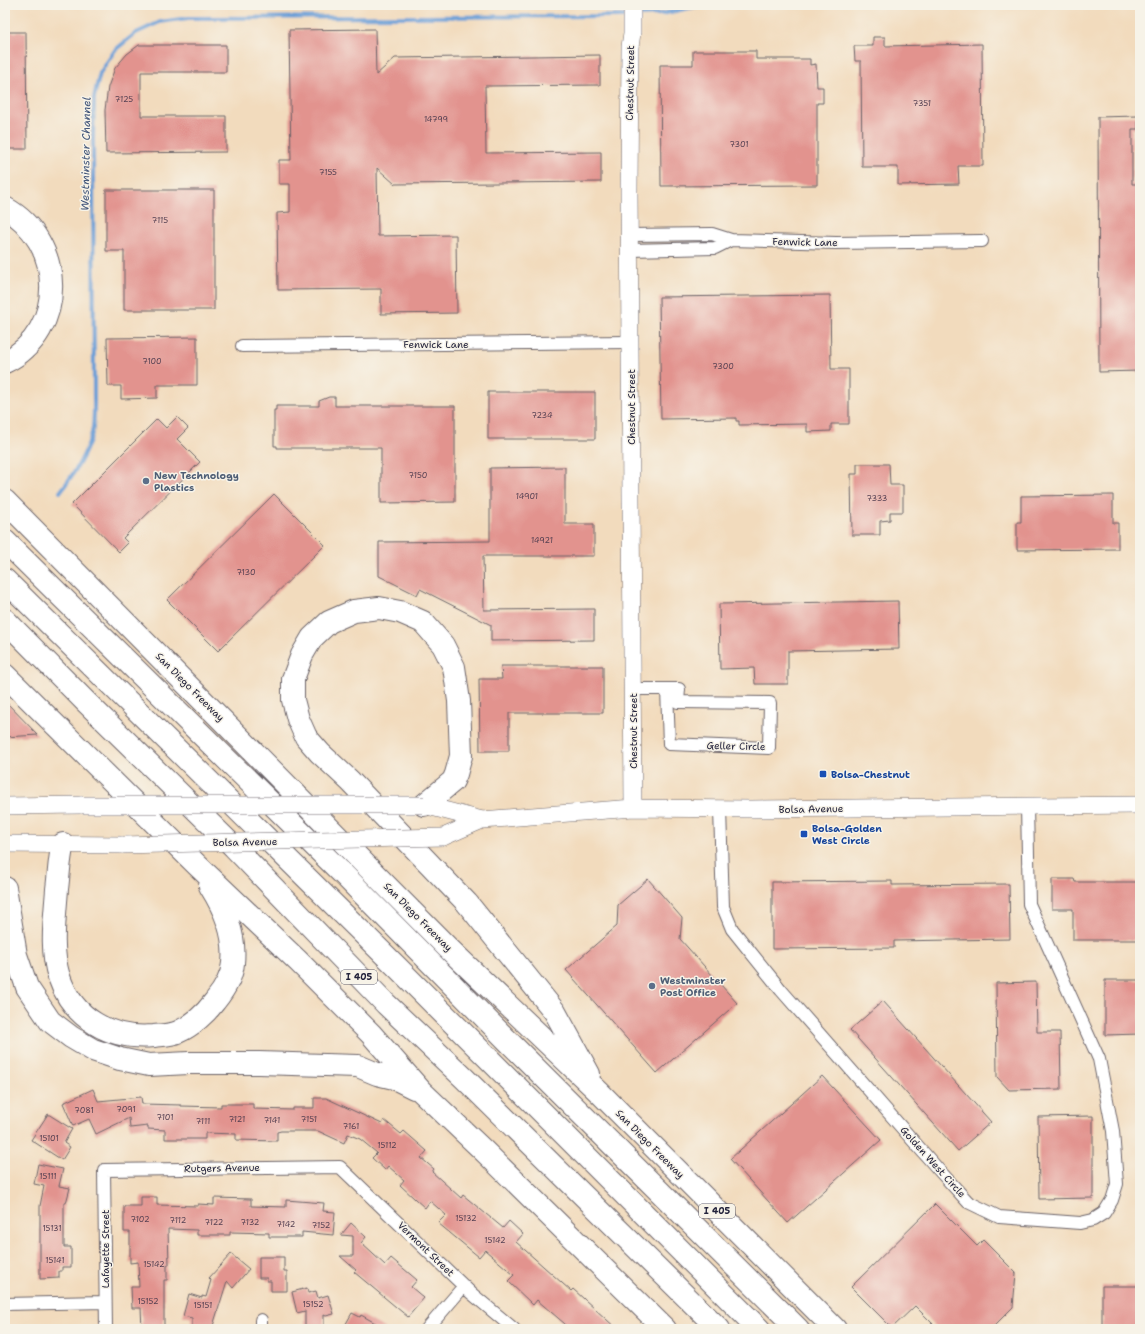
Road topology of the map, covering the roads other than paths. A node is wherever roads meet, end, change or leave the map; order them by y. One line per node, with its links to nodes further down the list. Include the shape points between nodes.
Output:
1 (632, 5): 4 (main road, Chestnut Street)
2 (5, 208): 7 (highway, via 28,225 40,241 51,270 50,302 43,324 31,343)
3 (982, 241): 4 (street, Fenwick Lane, via 731,240 715,248)
4 (630, 242): 5 (main road, Chestnut Street)
5 (630, 342): 6 (street, Fenwick Lane); 15 (main road, Chestnut Street)
6 (242, 346)
7 (5, 362)
8 (5, 502): 28 (highway, San Diego Freeway / I 405)
9 (5, 540): 29 (highway)
10 (5, 580): 12 (highway)
11 (5, 587): 12 (highway)
12 (33, 608): 42 (highway)
13 (5, 620): 41 (highway, I 405, via 386,1004)
14 (5, 675): 26 (highway)
15 (632, 689): 16 (street); 21 (main road, Chestnut Street)
16 (667, 690): 16 (street, Geller Circle, via 679,690 678,702 770,703 769,748 669,744)
17 (424, 804): 19 (main road, Bolsa Avenue, bridge); 23 (main road, Bolsa Avenue); 31 (highway, via 453,781 461,756 459,701 454,667 443,645 423,622 400,612 379,608 354,611 329,622 312,638 293,679 293,700 306,737 467,903 555,1012)
18 (1140, 805): 20 (main road, Bolsa Avenue)
19 (5, 806)
20 (1027, 806): 22 (main road, Bolsa Avenue); 22 (street, Golden West Circle, via 1029,904 1099,1059 1113,1131 1117,1184 1112,1200 1104,1213 1093,1220 1080,1223 999,1217 968,1202 778,986 732,929 723,907)
21 (633, 808): 22 (main road, Bolsa Avenue); 23 (main road, Bolsa Avenue)
22 (720, 809)
23 (482, 820): 25 (main road, Bolsa Avenue, bridge, via 442,837 123,845)
24 (5, 844): 25 (main road, Bolsa Avenue)
25 (63, 844): 26 (highway, via 59,858 54,948 59,977 73,1003 98,1026 136,1037 166,1035 186,1028 210,1008 232,973 234,948 229,922)
26 (197, 865): 30 (highway, via 298,960 371,1034)
27 (5, 888): 30 (highway, via 16,956 27,988 50,1020 93,1050 150,1065 259,1063 358,1066 394,1078)
28 (448, 948): 29 (highway, via 468,987); 31 (highway, San Diego Freeway / I 405)
29 (509, 1042): 43 (highway)
30 (421, 1091): 40 (highway)
31 (600, 1093): 44 (highway, San Diego Freeway / I 405)
32 (340, 1167): 33 (street, Rutgers Avenue); 34 (street, Vermont Street)
33 (104, 1170): 35 (street, Lafayette Street)
34 (464, 1286): 38 (street); 39 (street, Vermont Street)
35 (105, 1302): 36 (street); 37 (street, Lafayette Street)
36 (5, 1304)
37 (106, 1329)
38 (427, 1329)
39 (514, 1329)
40 (665, 1329)
41 (719, 1329)
42 (759, 1329)
43 (798, 1329)
44 (835, 1329)

